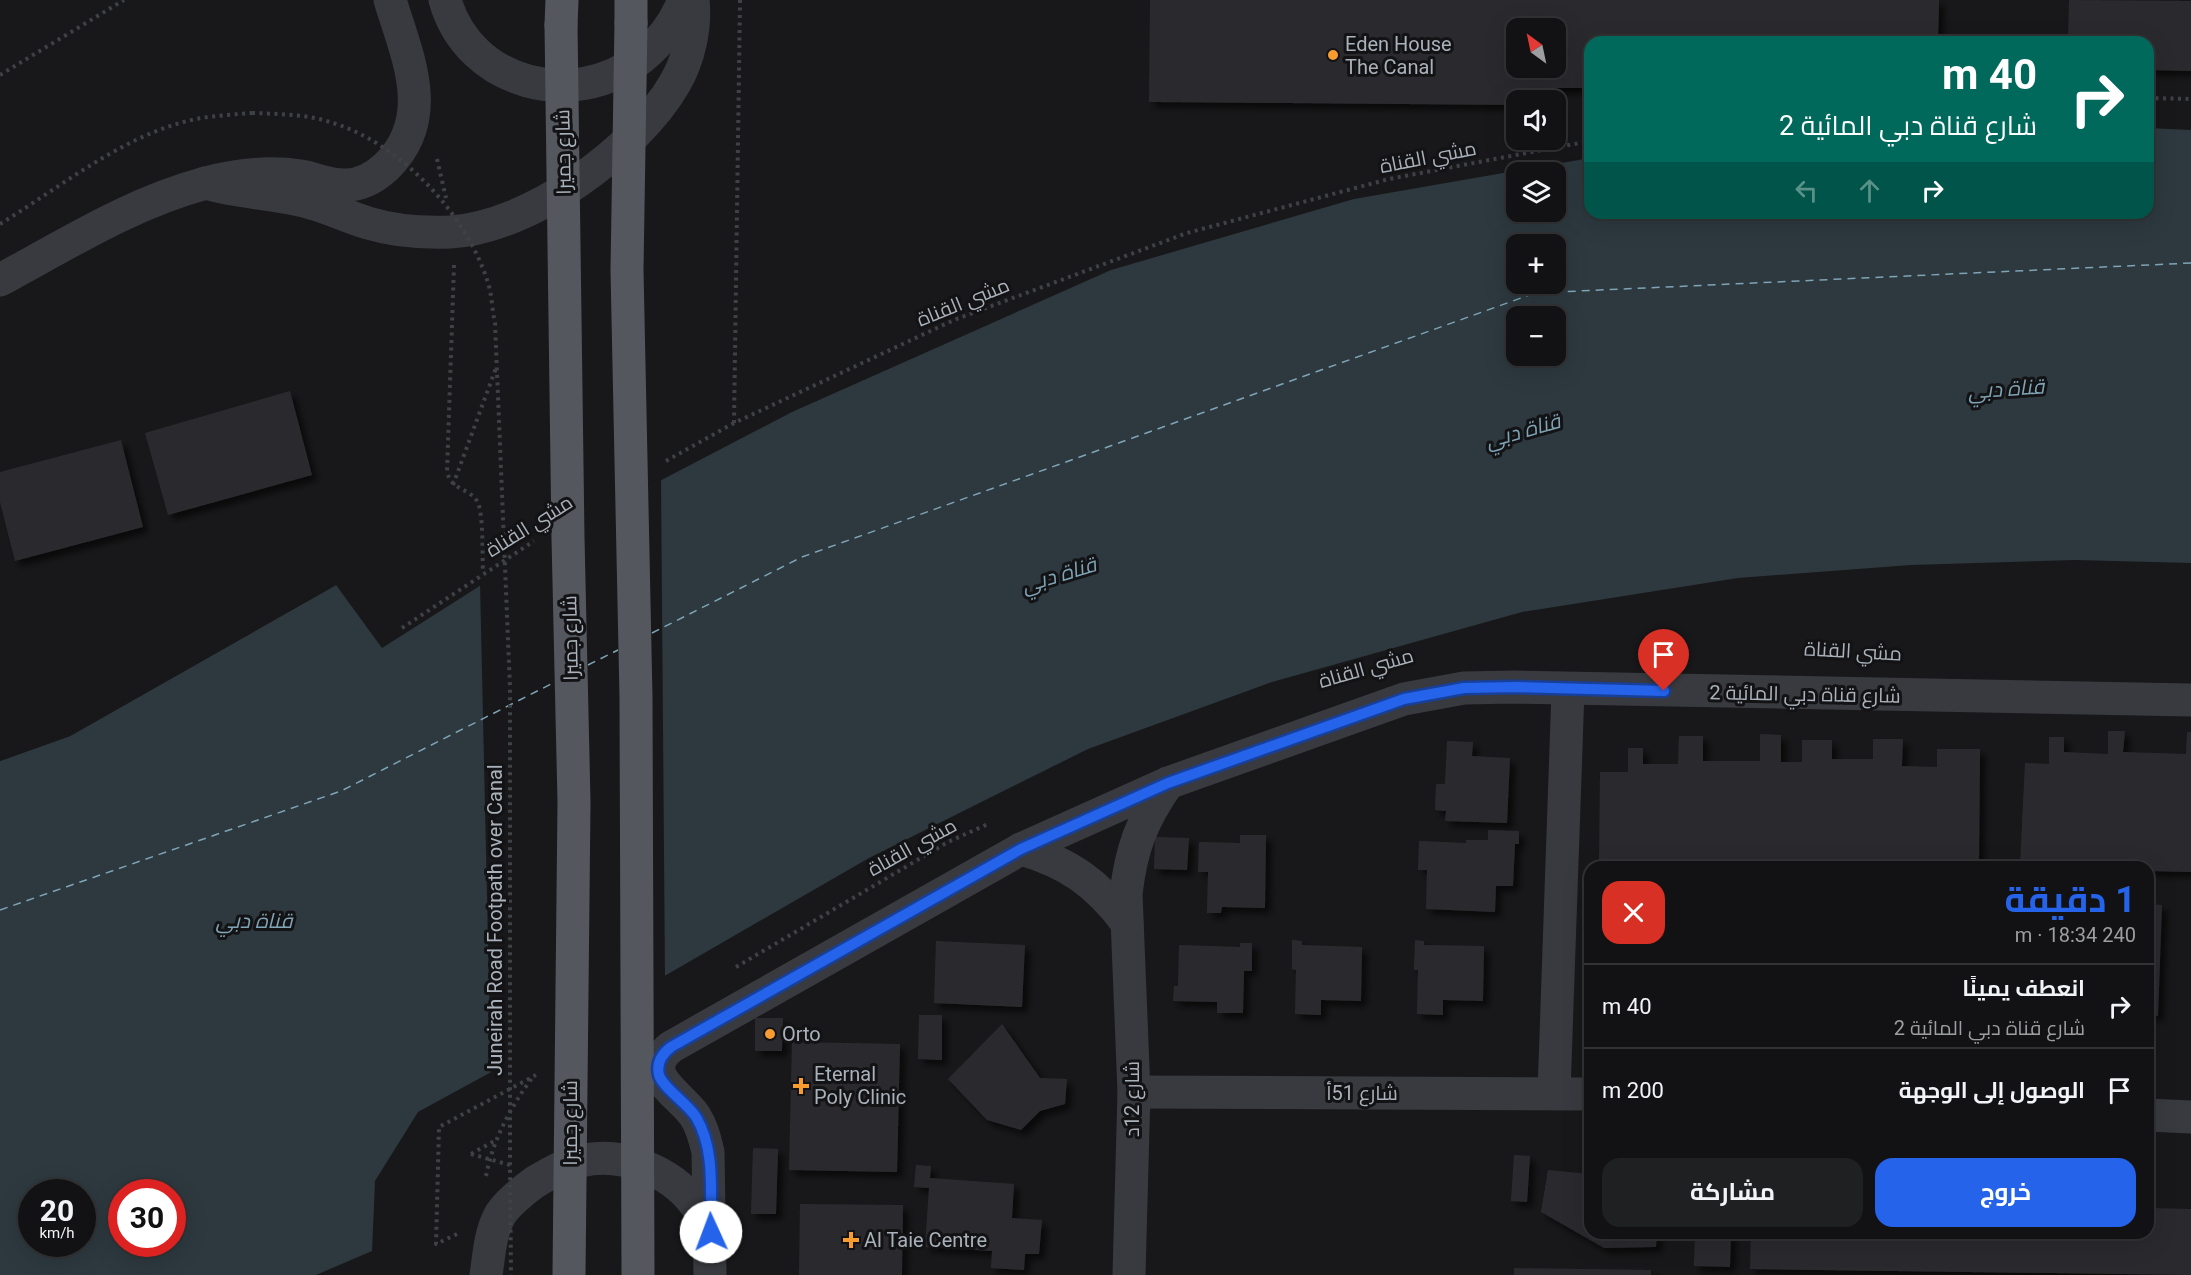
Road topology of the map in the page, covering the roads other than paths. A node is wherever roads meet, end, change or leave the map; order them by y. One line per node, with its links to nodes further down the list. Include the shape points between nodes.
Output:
1 (390, 0): 7 (street, via 416,93 407,133 392,161 373,179 345,185 279,174 236,176)
2 (445, 0): 3 (street, via 449,16 470,48 496,69 528,82 561,86 619,72 640,59 674,22)
3 (684, 0)
4 (693, 0): 7 (street, via 689,50 676,82 628,142 562,192 486,225 452,232 399,230 300,200)
5 (631, 11): 22 (main road, bridge, via 627,270 636,709)
6 (562, 12): 21 (main road, شارع جميرا, bridge, via 574,802)
7 (205, 183): 8 (street, via 136,206)
8 (0, 280)
9 (1568, 690): 10 (street, شارع قناة دبي المائية 2); 11 (street, شارع قناة دبي المائية 2, via 1464,688 1404,699); 15 (street)
10 (2191, 700)
11 (1168, 783): 12 (street, شارع قناة دبي المائية 2); 13 (street, شارع 12د, via 1137,834 1126,894)
12 (1021, 849): 13 (street, via 1071,868 1092,883); 19 (street, شارع قناة دبي المائية 2, via 663,1054 658,1064 663,1083 685,1102 704,1134)
13 (1127, 923): 14 (street, شارع 12د)
14 (1134, 1092): 15 (street, شارع 51أ); 24 (street, شارع 12د)
15 (1554, 1093): 16 (street, شارع 51أ)
16 (1584, 1095)
17 (2154, 1115): 18 (street)
18 (2191, 1117)
19 (711, 1232): 20 (street, via 695,1204 673,1182 645,1167 614,1159 582,1161 553,1171 526,1188 499,1215); 23 (street, شارع قناة دبي المائية 2)
20 (486, 1275)
21 (569, 1275)
22 (638, 1275)
23 (710, 1275)
24 (1129, 1275)

